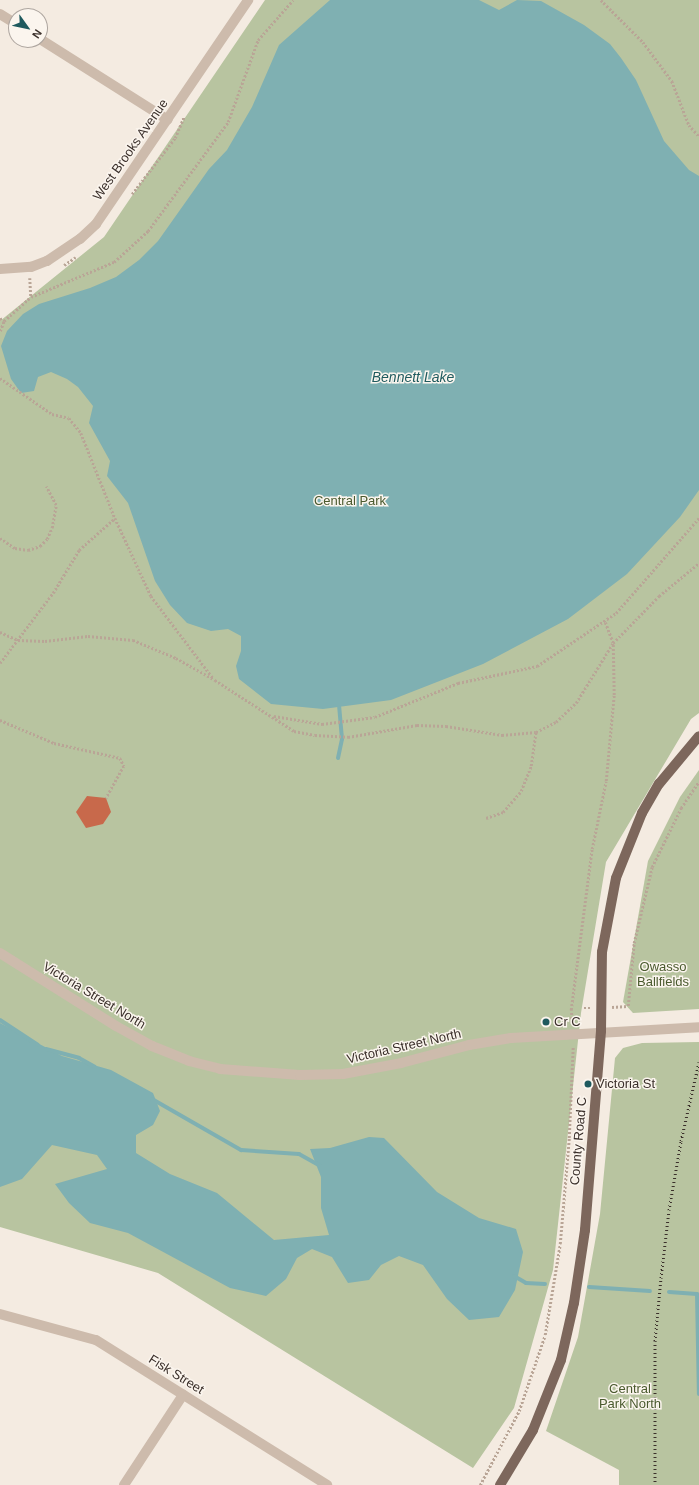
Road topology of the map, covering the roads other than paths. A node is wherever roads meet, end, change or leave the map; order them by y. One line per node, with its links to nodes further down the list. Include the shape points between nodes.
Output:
1 (248, 0): 3 (street, West Brooks Avenue)
2 (48, 45): 3 (street)
3 (168, 120): 4 (street, West Brooks Avenue, via 96,224 80,239 47,261 31,267)
4 (0, 269)
5 (699, 736): 8 (main road, County Road C, via 659,784 642,813 618,871 608,909 602,952)
6 (0, 953): 8 (street, Victoria Street North, via 152,1046 188,1062 220,1069 300,1075 343,1074 401,1063 469,1045)
7 (699, 1028): 8 (street, Victoria Street North)
8 (602, 1031): 13 (main road, County Road C, via 585,1230 574,1303 561,1360 533,1430)
9 (0, 1314): 10 (street, Fisk Street, via 96,1340)
10 (183, 1395): 11 (street); 12 (street, Fisk Street)
11 (124, 1485)
12 (326, 1485)
13 (500, 1485)

